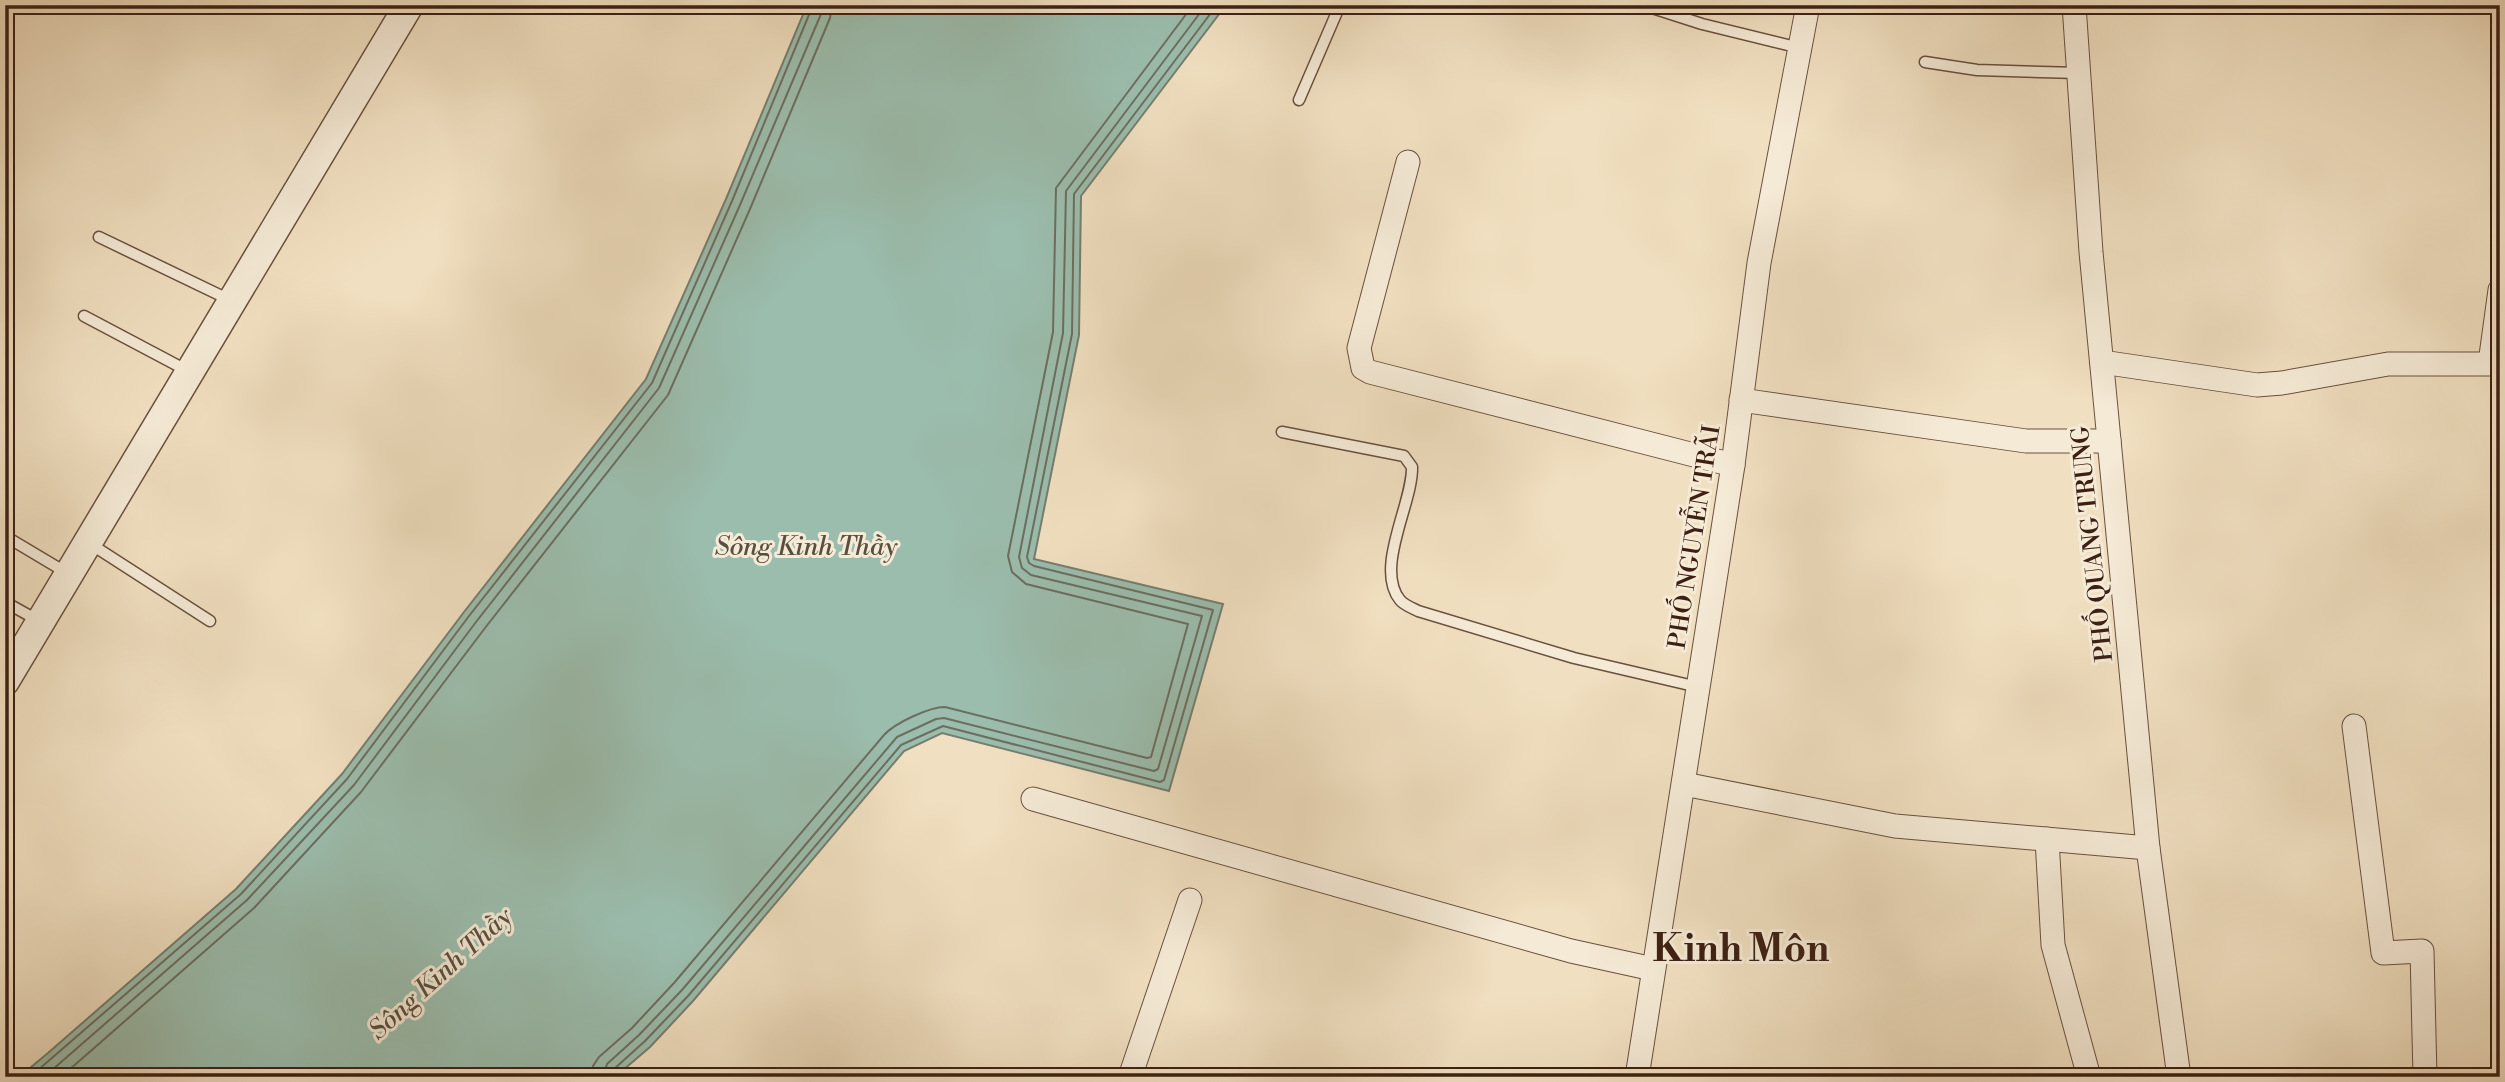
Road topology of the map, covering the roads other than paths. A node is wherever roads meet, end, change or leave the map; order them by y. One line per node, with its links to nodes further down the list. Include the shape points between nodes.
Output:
1 (409, 5): 13 (street)
2 (1340, 5): 9 (lane)
3 (1643, 5): 6 (lane)
4 (1808, 5): 6 (street, PHỐ NGUYỄN TRÃI)
5 (2074, 5): 8 (street, PHỐ QUANG TRUNG)
6 (1800, 48): 18 (street, PHỐ NGUYỄN TRÃI, via 1759,263)
7 (1925, 62): 8 (lane, via 1977,70)
8 (2078, 73): 15 (street, PHỐ QUANG TRUNG)
9 (1299, 100)
10 (1408, 162): 21 (street, via 1359,348 1363,368)
11 (99, 237): 13 (lane)
12 (2500, 290): 16 (street)
13 (232, 302): 17 (street)
14 (84, 316): 17 (lane)
15 (2102, 362): 16 (street, via 2257,385 2388,364); 20 (street, PHỐ QUANG TRUNG)
16 (2495, 363)
17 (190, 372): 23 (street)
18 (1741, 400): 20 (street, via 2026,441); 21 (street, PHỐ NGUYỄN TRÃI)
19 (1282, 432): 29 (lane, via 1404,456 1412,467 1390,569 1401,602 1574,658)
20 (2109, 441): 34 (street, PHỐ QUANG TRUNG)
21 (1733, 465): 29 (street, PHỐ NGUYỄN TRÃI)
22 (5, 536): 24 (lane)
23 (88, 543): 24 (street); 26 (lane)
24 (70, 574): 27 (street)
25 (5, 602): 27 (lane)
26 (210, 621)
27 (41, 622): 28 (street)
28 (5, 681)
29 (1698, 687): 31 (street, PHỐ NGUYỄN TRÃI)
30 (2354, 726): 41 (street, via 2383,953 2422,951)
31 (1684, 784): 33 (street, via 1895,826); 36 (street, PHỐ NGUYỄN TRÃI)
32 (1033, 799): 36 (street, via 1571,951)
33 (2047, 839): 34 (street); 39 (street, via 2053,945)
34 (2148, 848): 40 (street, PHỐ QUANG TRUNG)
35 (1190, 900): 37 (street)
36 (1653, 969): 38 (street, PHỐ NGUYỄN TRÃI)
37 (1129, 1077)
38 (1637, 1077)
39 (2089, 1077)
40 (2179, 1077)
41 (2425, 1077)

